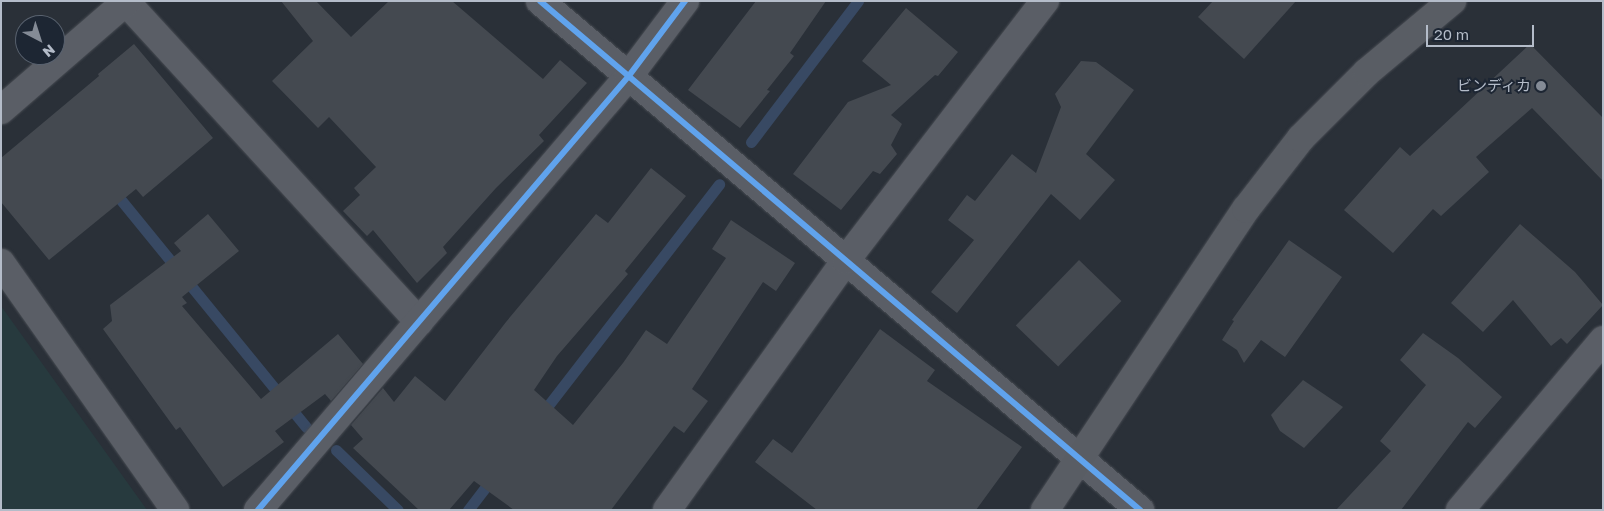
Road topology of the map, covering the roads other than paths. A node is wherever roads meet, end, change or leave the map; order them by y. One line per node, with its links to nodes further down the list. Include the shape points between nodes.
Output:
1 (540, 1): 6 (street)
2 (685, 1): 6 (street)
3 (1045, 1): 8 (street)
4 (1452, 1): 12 (street, via 1367,72 1301,138 1246,209)
5 (126, 2): 7 (street); 10 (street)
6 (628, 77): 8 (street); 10 (street)
7 (1, 110)
8 (846, 260): 12 (street); 15 (street)
9 (1, 263): 13 (street)
10 (419, 322): 14 (street)
11 (1603, 340): 18 (street)
12 (1079, 459): 16 (street); 17 (street)
13 (175, 510)
14 (258, 510)
15 (667, 510)
16 (1045, 510)
17 (1140, 510)
18 (1460, 510)

